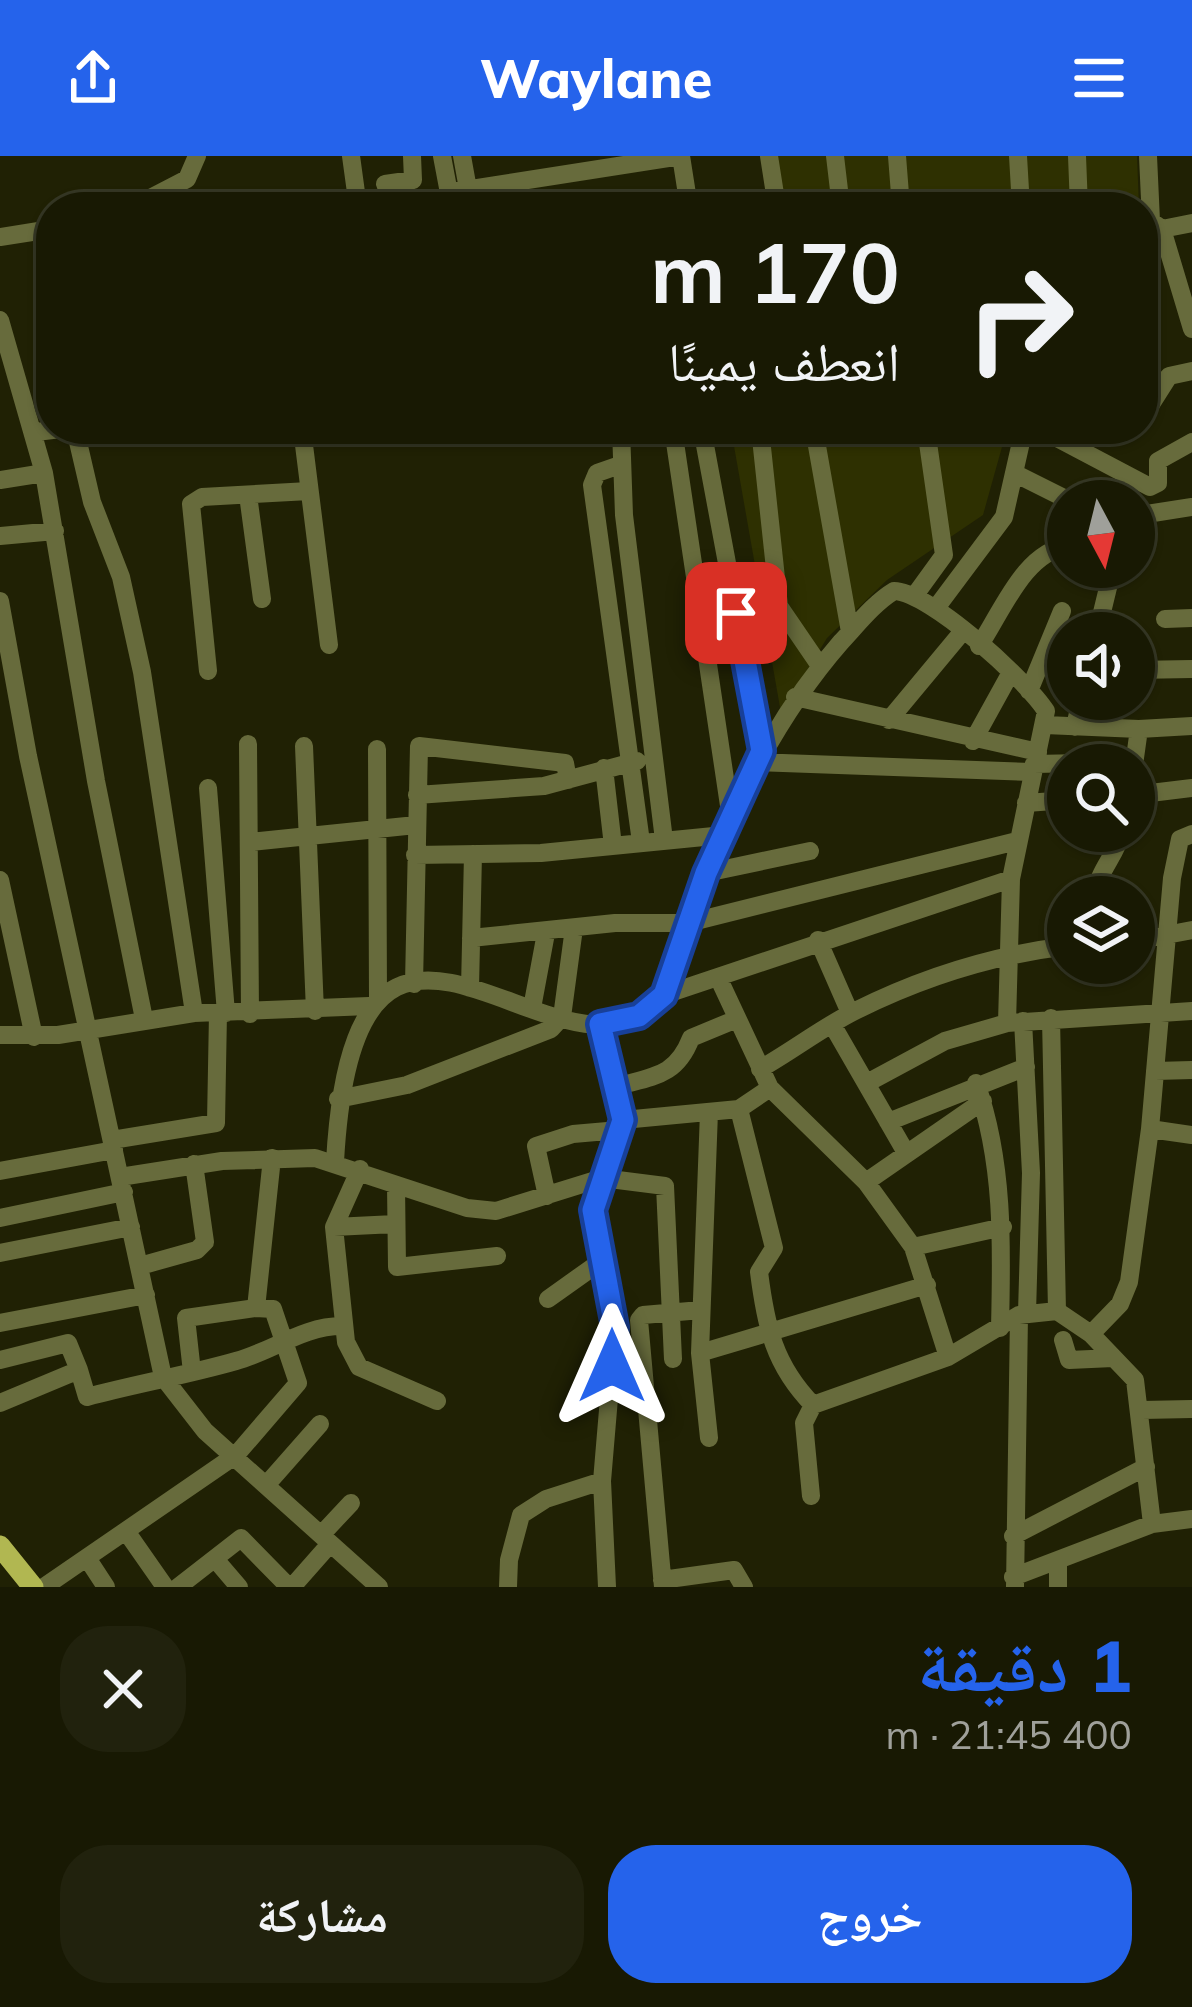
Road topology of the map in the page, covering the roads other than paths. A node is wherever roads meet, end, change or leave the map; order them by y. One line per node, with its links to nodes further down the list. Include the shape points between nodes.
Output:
1 (197, 156): 13 (street, via 187,179)
2 (351, 156): 14 (street)
3 (412, 156): 12 (street, via 413,180)
4 (442, 156): 15 (street)
5 (463, 156): 16 (street)
6 (770, 156): 19 (street)
7 (835, 156): 20 (street)
8 (897, 156): 21 (street)
9 (1018, 156): 22 (street)
10 (1077, 156): 23 (street)
11 (1148, 156): 24 (street)
12 (385, 184)
13 (162, 192)
14 (356, 192)
15 (454, 192)
16 (456, 192)
17 (478, 192): 18 (street, via 681,156)
18 (686, 192)
19 (775, 192)
20 (839, 192)
21 (900, 192)
22 (1020, 192)
23 (1078, 192)
24 (1150, 192)
25 (1192, 223): 26 (street)
26 (1158, 225)
27 (36, 231): 28 (street)
28 (0, 237)
29 (1158, 240): 31 (street)
30 (0, 320): 32 (street)
31 (1192, 328)
32 (4, 352): 35 (street)
33 (1192, 371): 34 (street, via 1164,380)
34 (1158, 391)
35 (36, 432)
36 (1192, 442): 53 (street, via 1158,461)
37 (38, 444): 49 (street)
38 (79, 444): 138 (street, via 142,672)
39 (304, 444): 55 (street)
40 (621, 444): 48 (street)
41 (675, 444): 105 (street)
42 (705, 444): 91 (street)
43 (762, 444): 73 (street, via 779,606)
44 (817, 444): 70 (street)
45 (928, 444): 62 (street, via 944,555)
46 (1021, 444): 50 (street)
47 (1062, 444): 52 (street)
48 (620, 465): 92 (street); 95 (street, via 596,473 592,485)
49 (44, 473): 51 (street); 59 (street)
50 (1016, 474): 54 (street); 65 (street, via 1004,517)
51 (0, 480)
52 (1114, 480)
53 (1155, 486)
54 (1047, 490)
55 (309, 491): 56 (street); 71 (street)
56 (248, 495): 63 (street); 76 (street, via 202,497 189,511)
57 (1192, 507): 58 (street)
58 (1155, 513)
59 (55, 531): 60 (street); 144 (street)
60 (0, 536)
61 (1047, 551): 72 (street)
62 (915, 595): 65 (street); 70 (street, via 888,594)
63 (262, 599)
64 (0, 601): 150 (street)
65 (936, 608): 69 (street)
66 (1062, 611): 78 (street)
67 (1192, 618): 68 (street)
68 (1165, 619)
69 (963, 631): 72 (street); 80 (street)
70 (850, 632): 73 (street)
71 (329, 645)
72 (979, 646): 77 (street)
73 (820, 666): 79 (street)
74 (1192, 669): 75 (street)
75 (1155, 670)
76 (208, 671)
77 (1010, 674): 78 (street); 86 (street)
78 (1029, 691): 82 (street, via 1044,706)
79 (795, 698): 80 (street); 91 (street)
80 (889, 720): 86 (street)
81 (1077, 720): 84 (street)
82 (1045, 725): 84 (street); 93 (street)
83 (1192, 726): 85 (street)
84 (1075, 728): 85 (street)
85 (1138, 729): 88 (street)
86 (973, 741): 93 (street)
87 (248, 744): 111 (street)
88 (1136, 744)
89 (304, 746): 108 (street)
90 (377, 749): 106 (street)
91 (759, 756): 93 (street); 105 (street)
92 (654, 759): 95 (street); 109 (street)
93 (1035, 762): 94 (street); 103 (street)
94 (1047, 762)
95 (628, 763): 96 (street); 112 (street)
96 (604, 768): 97 (street); 113 (street)
97 (568, 780): 101 (street); 101 (street, via 565,763 423,744)
98 (208, 788): 139 (street)
99 (1192, 788): 100 (street)
100 (1155, 792)
101 (417, 795): 104 (street)
102 (1047, 802): 103 (street)
103 (1026, 803): 110 (street)
104 (416, 825): 106 (street); 116 (street)
105 (727, 827): 109 (street); 117 (street)
106 (378, 830): 108 (street); 134 (street)
107 (1192, 834): 124 (street, via 1177,846)
108 (311, 836): 111 (street); 136 (street)
109 (664, 839): 112 (street)
110 (1017, 841): 118 (street); 120 (street)
111 (250, 842): 142 (street)
112 (640, 842): 113 (street)
113 (614, 846): 115 (street)
114 (810, 851): 117 (street)
115 (473, 854): 116 (street); 125 (street)
116 (415, 855): 131 (street)
117 (706, 873): 120 (street)
118 (1011, 879): 127 (street); 129 (street)
119 (0, 882): 152 (street)
120 (688, 923): 121 (street); 133 (street)
121 (574, 928): 123 (street); 143 (street)
122 (1192, 930): 124 (street)
123 (546, 933): 125 (street); 135 (street)
124 (1166, 936): 126 (street); 141 (street)
125 (471, 938): 132 (street)
126 (1155, 938)
127 (818, 940): 130 (street); 140 (street)
128 (1047, 949): 129 (street)
129 (1005, 954): 140 (street); 147 (street)
130 (718, 977): 133 (street); 146 (street)
131 (414, 984): 132 (street); 134 (street)
132 (470, 988): 135 (street)
133 (664, 995): 148 (street, via 639,1016)
134 (374, 1001): 136 (street); 161 (street, via 348,1049)
135 (532, 1008): 143 (street)
136 (315, 1010): 142 (street)
137 (1192, 1011): 141 (street)
138 (194, 1013): 139 (street); 144 (street)
139 (222, 1013): 142 (street); 168 (street, via 215,1123)
140 (850, 1013): 149 (street)
141 (1160, 1013): 145 (street); 156 (street)
142 (250, 1014)
143 (562, 1017): 148 (street); 161 (street, via 511,1048)
144 (144, 1018): 150 (street)
145 (1051, 1018): 147 (street); 195 (street)
146 (737, 1019): 154 (street); 158 (street, via 691,1038 672,1069)
147 (1015, 1022): 153 (street); 157 (street, via 946,1041)
148 (600, 1024): 158 (street)
149 (833, 1026): 154 (street); 157 (street)
150 (86, 1030): 152 (street); 168 (street)
151 (0, 1035): 152 (street)
152 (34, 1037)
153 (1026, 1067): 160 (street); 197 (street, via 1031,1173)
154 (760, 1069): 159 (street)
155 (1192, 1070): 156 (street)
156 (1156, 1072): 166 (street)
157 (867, 1082): 164 (street)
158 (615, 1087): 165 (street)
159 (770, 1088): 162 (street); 176 (street)
160 (980, 1092): 164 (street); 169 (street); 183 (street)
161 (338, 1099): 171 (street)
162 (739, 1109): 163 (street); 201 (street, via 774,1249 759,1273)
163 (709, 1112): 165 (street); 194 (street)
164 (888, 1122): 169 (street)
165 (621, 1125): 175 (street); 179 (street, via 536,1146)
166 (1150, 1129): 167 (street); 202 (street, via 1130,1282)
167 (1192, 1135)
168 (113, 1145): 174 (street); 177 (street)
169 (904, 1151): 176 (street)
170 (272, 1157): 171 (street); 172 (street); 193 (street)
171 (334, 1162): 173 (street)
172 (194, 1164): 177 (street); 189 (street, via 205,1242)
173 (360, 1169): 178 (street); 184 (street)
174 (0, 1171)
175 (602, 1178): 179 (street); 188 (street, via 593,1210); 196 (street, via 665,1186)
176 (866, 1182): 185 (street)
177 (122, 1185): 180 (street); 182 (street)
178 (396, 1186): 179 (street, via 476,1210); 181 (street)
179 (547, 1196)
180 (0, 1218)
181 (395, 1224): 184 (street); 187 (street, via 397,1267)
182 (131, 1227): 186 (street); 189 (street)
183 (1003, 1227): 185 (street); 200 (street)
184 (334, 1228): 199 (street)
185 (913, 1247): 190 (street)
186 (0, 1253)
187 (497, 1256)
188 (599, 1262): 192 (street); 222 (street, via 615,1327)
189 (140, 1266): 191 (street)
190 (927, 1285): 201 (street); 206 (street)
191 (146, 1295): 198 (street); 212 (street)
192 (548, 1299)
193 (256, 1308): 204 (street, via 273,1310); 211 (street, via 186,1318)
194 (701, 1310): 196 (street); 205 (street)
195 (1058, 1311): 197 (street); 202 (street)
196 (670, 1314): 208 (street); 237 (street, via 639,1321)
197 (1023, 1314): 200 (street); 229 (street)
198 (0, 1324)
199 (342, 1326): 204 (street, via 306,1330); 213 (street, via 359,1367)
200 (1000, 1328): 206 (street)
201 (767, 1333): 205 (street); 215 (street, via 790,1382)
202 (1091, 1334): 207 (street)
203 (1063, 1340): 207 (street, via 1070,1360)
204 (282, 1347): 211 (street); 220 (street, via 298,1383)
205 (700, 1353): 219 (street)
206 (948, 1357): 215 (street)
207 (1113, 1358): 217 (street, via 1135,1380)
208 (674, 1359)
209 (0, 1360): 210 (street, via 68,1342)
210 (79, 1370): 212 (street, via 87,1396); 214 (street)
211 (192, 1372): 212 (street)
212 (163, 1377): 220 (street)
213 (437, 1401)
214 (0, 1402)
215 (813, 1406): 224 (street, via 804,1423)
216 (1192, 1409): 217 (street)
217 (1142, 1410): 221 (street)
218 (320, 1424): 223 (street)
219 (709, 1438)
220 (236, 1456): 223 (street); 228 (street)
221 (1146, 1467): 227 (street); 229 (street)
222 (602, 1481): 235 (street); 245 (street, via 521,1515)
223 (268, 1483): 230 (street)
224 (811, 1496)
225 (351, 1503): 230 (street)
226 (1192, 1519): 227 (street)
227 (1152, 1524): 234 (street)
228 (128, 1534): 233 (street); 241 (street)
229 (1013, 1536): 236 (street)
230 (325, 1540): 238 (street); 244 (street)
231 (0, 1546): 239 (main road)
232 (215, 1559): 242 (street); 243 (street); 244 (street, via 241,1538)
233 (88, 1561): 239 (street); 240 (street)
234 (1058, 1562): 236 (street); 248 (street)
235 (607, 1581): 246 (street)
236 (1014, 1582)
237 (663, 1583): 247 (street, via 734,1570)
238 (372, 1585)
239 (31, 1586)
240 (106, 1587)
241 (165, 1587)
242 (178, 1587)
243 (239, 1587)
244 (291, 1587)
245 (508, 1587)
246 (587, 1587)
247 (744, 1587)
248 (1058, 1587)

